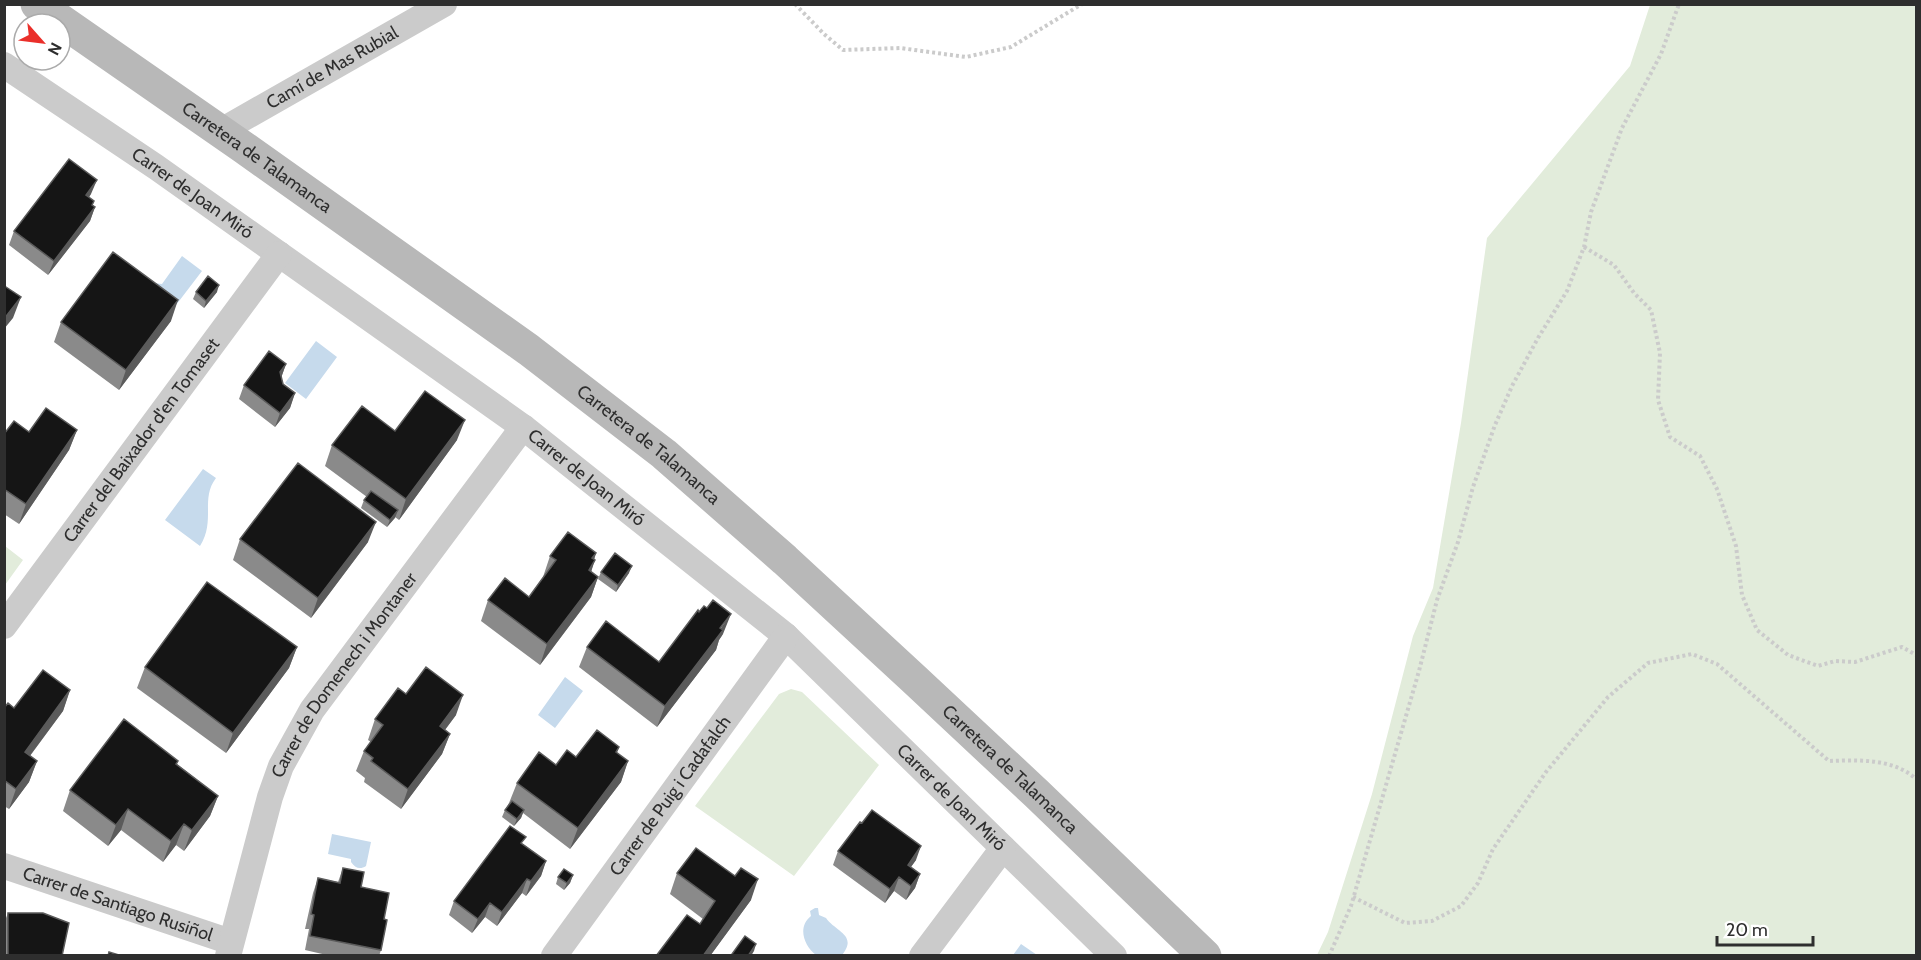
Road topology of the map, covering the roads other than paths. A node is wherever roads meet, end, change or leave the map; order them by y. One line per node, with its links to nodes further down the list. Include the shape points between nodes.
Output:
1 (37, 4): 4 (street, Carretera de Talamanca)
2 (444, 4): 4 (street, Camí de Mas Rubial)
3 (8, 75): 5 (street, Carrer de Joan Miró, via 156,167)
4 (221, 131): 15 (street, Carretera de Talamanca, via 529,350 664,454 915,680)
5 (279, 254): 6 (street, Carrer de Joan Miró); 7 (street, Carrer del Baixador d'en Tomaset)
6 (523, 427): 8 (street, Carrer de Joan Miró); 11 (street, Carrer de Domenech i Montaner, via 319,701 297,737 270,796)
7 (4, 626)
8 (786, 636): 9 (street, Carrer de Joan Miró); 12 (street, Carrer de Puig i Cadafalch)
9 (1003, 848): 13 (street); 14 (street, Carrer de Joan Miró)
10 (4, 866): 11 (street, Carrer de Santiago Rusiñol)
11 (230, 949)
12 (554, 956)
13 (922, 956)
14 (1114, 956)
15 (1205, 956)

